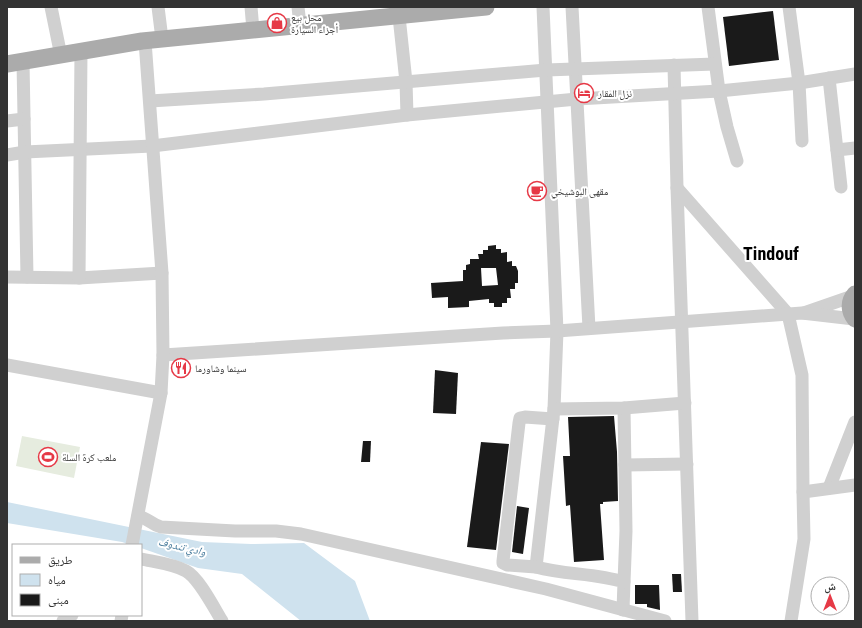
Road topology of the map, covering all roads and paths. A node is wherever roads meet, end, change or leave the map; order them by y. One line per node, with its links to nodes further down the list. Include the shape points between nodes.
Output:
1 (51, 7): 15 (street)
2 (158, 7): 13 (street)
3 (251, 7): 12 (street)
4 (298, 7): 11 (street)
5 (486, 7): 10 (main road)
6 (543, 7): 20 (street)
7 (572, 7): 19 (street)
8 (708, 7): 17 (street)
9 (789, 7): 24 (street)
10 (398, 11): 11 (main road); 23 (street)
11 (300, 25): 12 (main road)
12 (253, 30): 13 (main road)
13 (154, 40): 14 (main road); 28 (street)
14 (81, 52): 15 (main road); 36 (street)
15 (61, 56): 16 (main road)
16 (15, 63): 31 (street)
17 (715, 64): 18 (street); 25 (street)
18 (674, 65): 19 (street); 26 (street)
19 (575, 68): 20 (street); 27 (street)
20 (546, 70): 23 (street); 29 (street)
21 (855, 74): 22 (street)
22 (828, 78): 24 (street); 37 (street)
23 (406, 82): 28 (street); 30 (street)
24 (799, 83): 25 (street); 33 (street)
25 (719, 90): 26 (street); 40 (street)
26 (676, 94): 27 (street); 42 (street)
27 (577, 99): 29 (street); 52 (street)
28 (150, 101): 34 (street)
29 (547, 102): 30 (street); 53 (street)
30 (407, 115): 34 (street)
31 (24, 119): 32 (street); 38 (street)
32 (7, 121)
33 (802, 141)
34 (152, 146): 36 (street); 43 (street)
35 (855, 148): 37 (street)
36 (81, 149): 38 (street); 46 (street)
37 (837, 150): 41 (street)
38 (25, 152): 39 (street); 45 (street)
39 (7, 155)
40 (737, 161)
41 (841, 187)
42 (677, 188): 49 (street); 51 (street)
43 (162, 273): 46 (street); 54 (street)
44 (7, 277): 45 (street)
45 (28, 277): 46 (street)
46 (79, 278)
47 (854, 295): 48 (street); 50 (main road, via 850,308)
48 (802, 313): 49 (street); 50 (street)
49 (788, 314): 51 (street); 65 (street, via 802,375)
50 (855, 319)
51 (682, 321): 52 (street); 57 (street)
52 (588, 328): 53 (street)
53 (557, 331): 54 (street); 59 (street)
54 (163, 355): 56 (street)
55 (7, 365): 56 (street)
56 (161, 393): 66 (street)
57 (685, 403): 58 (street); 61 (street)
58 (624, 408): 59 (street); 62 (street)
59 (554, 414): 69 (street); 69 (street, via 524,416 520,418 519,423 503,561 507,565)
60 (855, 422): 64 (street)
61 (687, 464): 62 (street); 74 (street)
62 (625, 465): 70 (street)
63 (855, 485): 64 (street)
64 (829, 488): 65 (street)
65 (803, 492): 75 (street, via 804,539)
66 (138, 516): 67 (street); 71 (street, via 161,527 300,534 546,589)
67 (132, 544)
68 (142, 559): 72 (street, via 187,571 196,579)
69 (536, 567): 70 (street, via 553,572 609,577)
70 (624, 582): 71 (street)
71 (623, 610): 73 (street)
72 (222, 621)
73 (665, 621)
74 (692, 621)
75 (791, 621)

